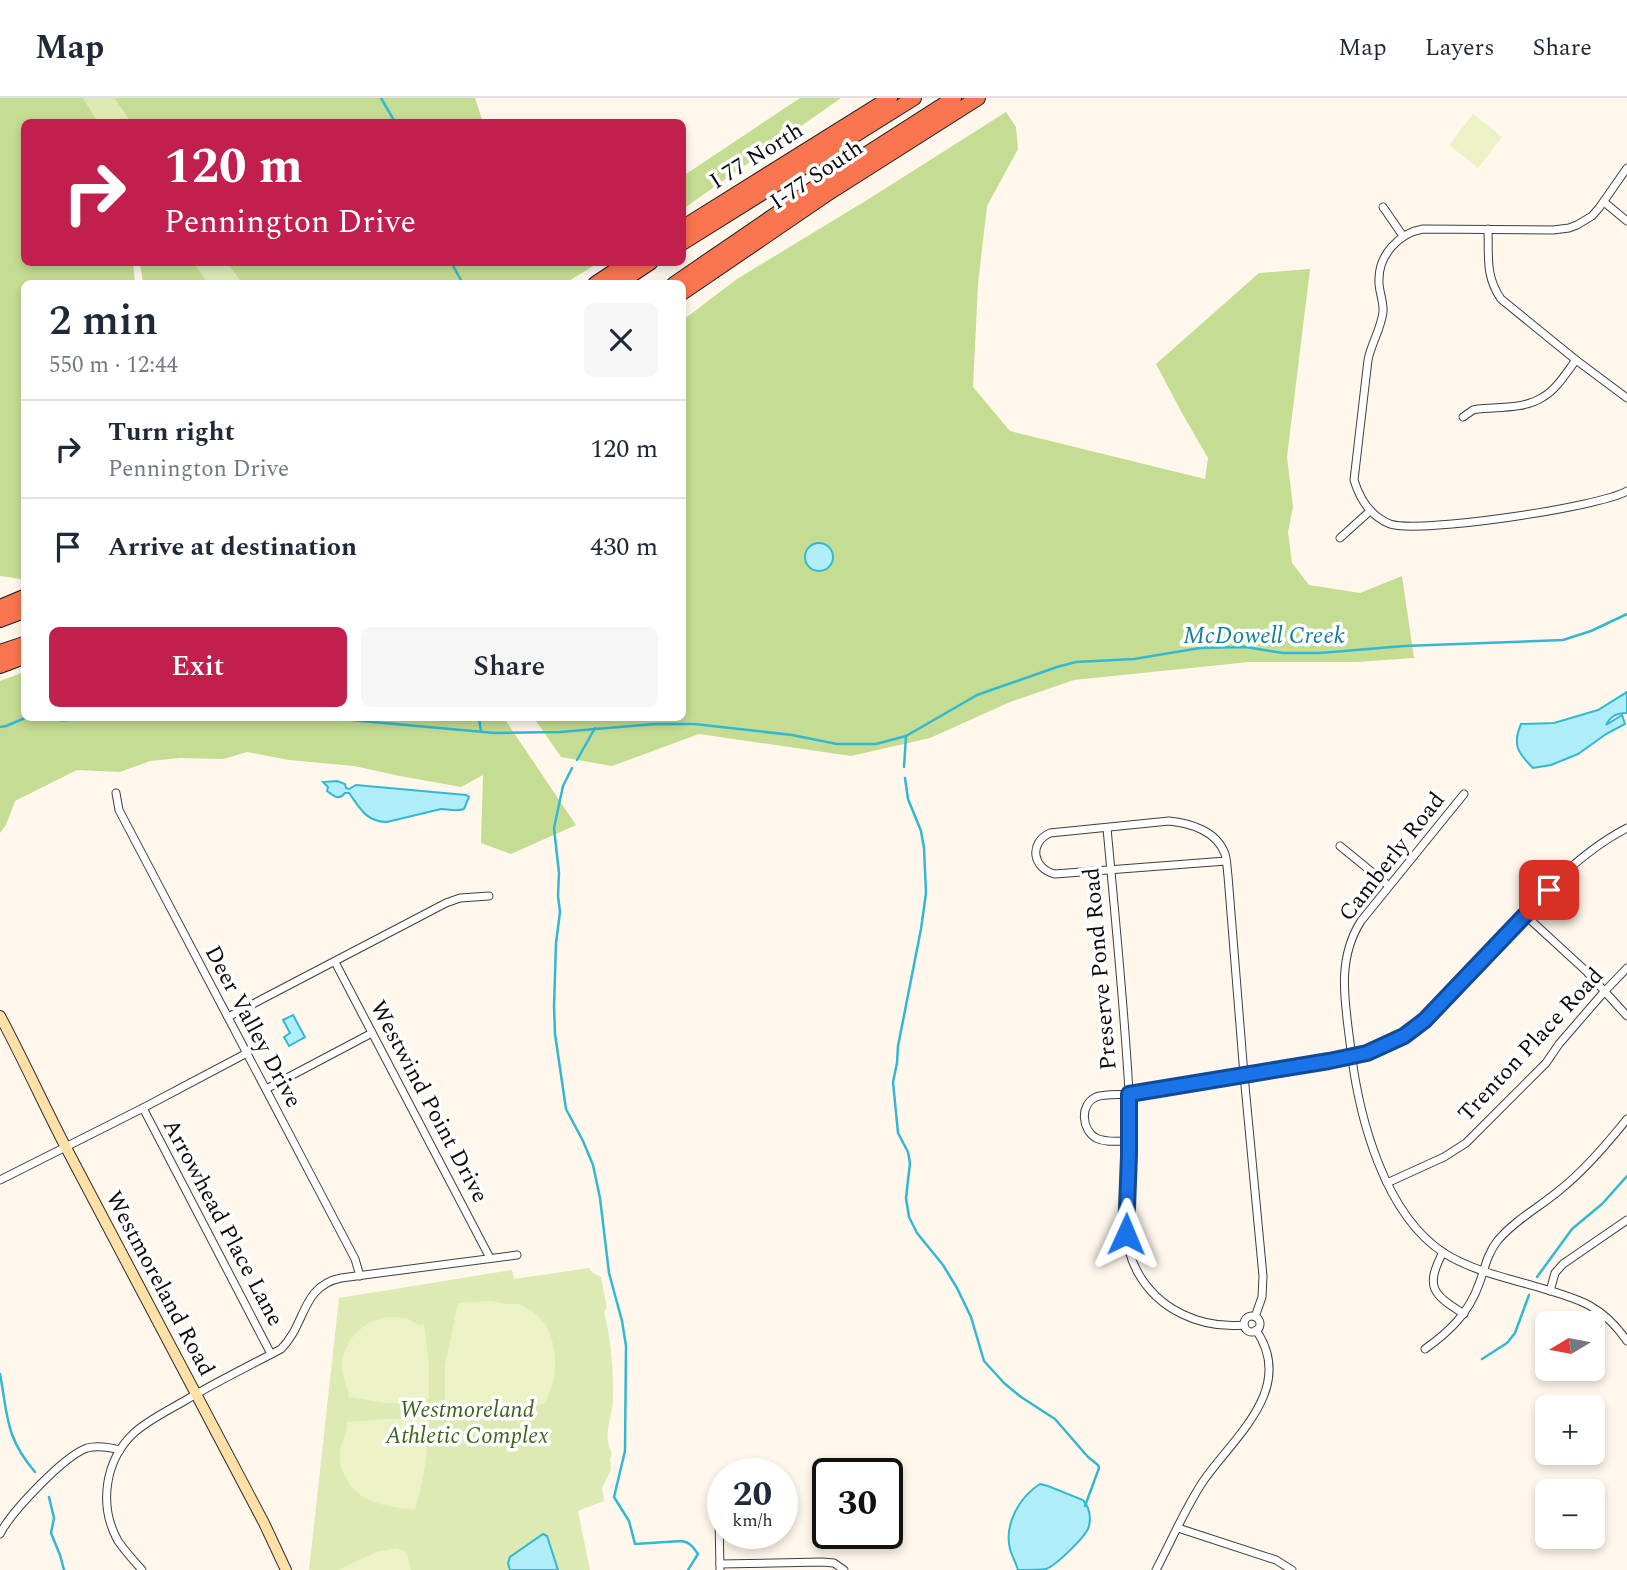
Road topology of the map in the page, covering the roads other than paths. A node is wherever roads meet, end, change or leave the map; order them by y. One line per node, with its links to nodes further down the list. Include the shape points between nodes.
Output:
1 (890, 98): 9 (highway, I 77 North)
2 (914, 98): 12 (highway)
3 (954, 98): 17 (highway)
4 (978, 98): 18 (highway, I-77 South)
5 (1627, 168): 6 (street)
6 (1604, 202): 8 (street); 10 (street, via 1585,221 1569,228)
7 (1382, 207): 11 (street)
8 (1627, 221)
9 (686, 226)
10 (1488, 229): 11 (street, via 1423,229); 19 (street, via 1489,276 1496,291)
11 (1403, 236): 23 (street, via 1389,249 1379,273 1383,313 1368,360 1356,459 1354,480)
12 (686, 240)
13 (624, 266): 15 (highway)
14 (642, 266): 16 (highway)
15 (610, 280)
16 (611, 280)
17 (680, 280)
18 (686, 290)
19 (1576, 360): 20 (street); 21 (street, via 1543,398 1478,409)
20 (1627, 398)
21 (1464, 417)
22 (1627, 491): 23 (street, via 1538,513 1450,523 1401,526)
23 (1370, 511): 24 (street)
24 (1340, 538)
25 (21, 598): 26 (highway)
26 (0, 607)
27 (21, 612): 28 (highway)
28 (0, 620)
29 (21, 645): 30 (highway)
30 (0, 652)
31 (21, 658): 32 (highway)
32 (0, 666)
33 (116, 793): 48 (street, Deer Valley Drive, via 119,810)
34 (1464, 793): 40 (street, Camberly Road)
35 (1107, 828): 38 (street, via 1185,822 1216,839); 39 (street, Preserve Pond Road); 39 (street, via 1044,836 1036,855 1048,873)
36 (1627, 828): 42 (street, via 1579,860)
37 (1340, 846): 40 (street)
38 (1226, 861): 39 (street); 54 (street)
39 (1111, 870): 56 (street, Preserve Pond Road)
40 (1389, 886): 52 (street, Camberly Road, via 1356,929 1346,956 1344,983)
41 (489, 896): 43 (street, via 446,903)
42 (1525, 915): 45 (street); 52 (street, via 1410,1032)
43 (335, 962): 48 (street); 50 (street, Westwind Point Drive)
44 (1627, 968): 45 (street, Trenton Place Road)
45 (1604, 992): 47 (street); 62 (street, Trenton Place Road, via 1546,1063 1466,1143)
46 (0, 1016): 53 (street, Westmoreland Road)
47 (1627, 1016)
48 (228, 1017): 51 (street, Deer Valley Drive)
49 (0, 1030): 53 (street)
50 (372, 1033): 55 (street); 66 (street, Westwind Point Drive)
51 (247, 1053): 55 (street, Deer Valley Drive); 57 (street)
52 (1352, 1056): 54 (street); 62 (street, Camberly Road, via 1366,1125)
53 (26, 1069): 60 (street, Westmoreland Road)
54 (1244, 1075): 56 (street); 71 (street, via 1263,1276)
55 (266, 1088): 68 (street, Deer Valley Drive)
56 (1129, 1094): 59 (street, Preserve Pond Road); 59 (street, via 1096,1097 1083,1116 1093,1137)
57 (143, 1108): 60 (street); 76 (street, Arrowhead Place Lane)
58 (1627, 1119): 67 (street, via 1577,1175 1508,1229 1491,1250)
59 (1129, 1141): 72 (street, Preserve Pond Road, via 1126,1234 1137,1271 1175,1311 1195,1321)
60 (66, 1147): 61 (street); 77 (street, Westmoreland Road)
61 (0, 1180)
62 (1387, 1183): 64 (street, Camberly Road, via 1408,1220)
63 (1627, 1220): 69 (street, via 1563,1264)
64 (1443, 1252): 67 (street, Camberly Road); 70 (street, via 1434,1269 1434,1287)
65 (517, 1255): 66 (street)
66 (490, 1258): 68 (street)
67 (1484, 1271): 69 (street, Camberly Road); 70 (street)
68 (360, 1276): 76 (street, via 319,1287 286,1344)
69 (1550, 1291): 74 (street, Camberly Road, via 1588,1303)
70 (1464, 1314): 75 (street)
71 (1255, 1317): 72 (street, via 1246,1318); 73 (street, via 1260,1324)
72 (1244, 1325): 73 (street, via 1249,1331)
73 (1256, 1330): 79 (street, via 1268,1358 1266,1392 1203,1482)
74 (1626, 1337)
75 (1425, 1349)
76 (271, 1354): 77 (street)
77 (196, 1394): 78 (street, via 142,1427); 85 (street, Westmoreland Road)
78 (120, 1450): 80 (street, via 86,1448 68,1458 16,1510); 84 (street, via 108,1482 107,1508 118,1540)
79 (1178, 1528): 83 (street, via 1276,1560); 87 (street)
80 (0, 1534)
81 (720, 1549): 82 (street)
82 (720, 1567): 86 (street, via 822,1562)
83 (1290, 1569)
84 (142, 1570)
85 (286, 1570)
86 (844, 1570)
87 (1156, 1570)

